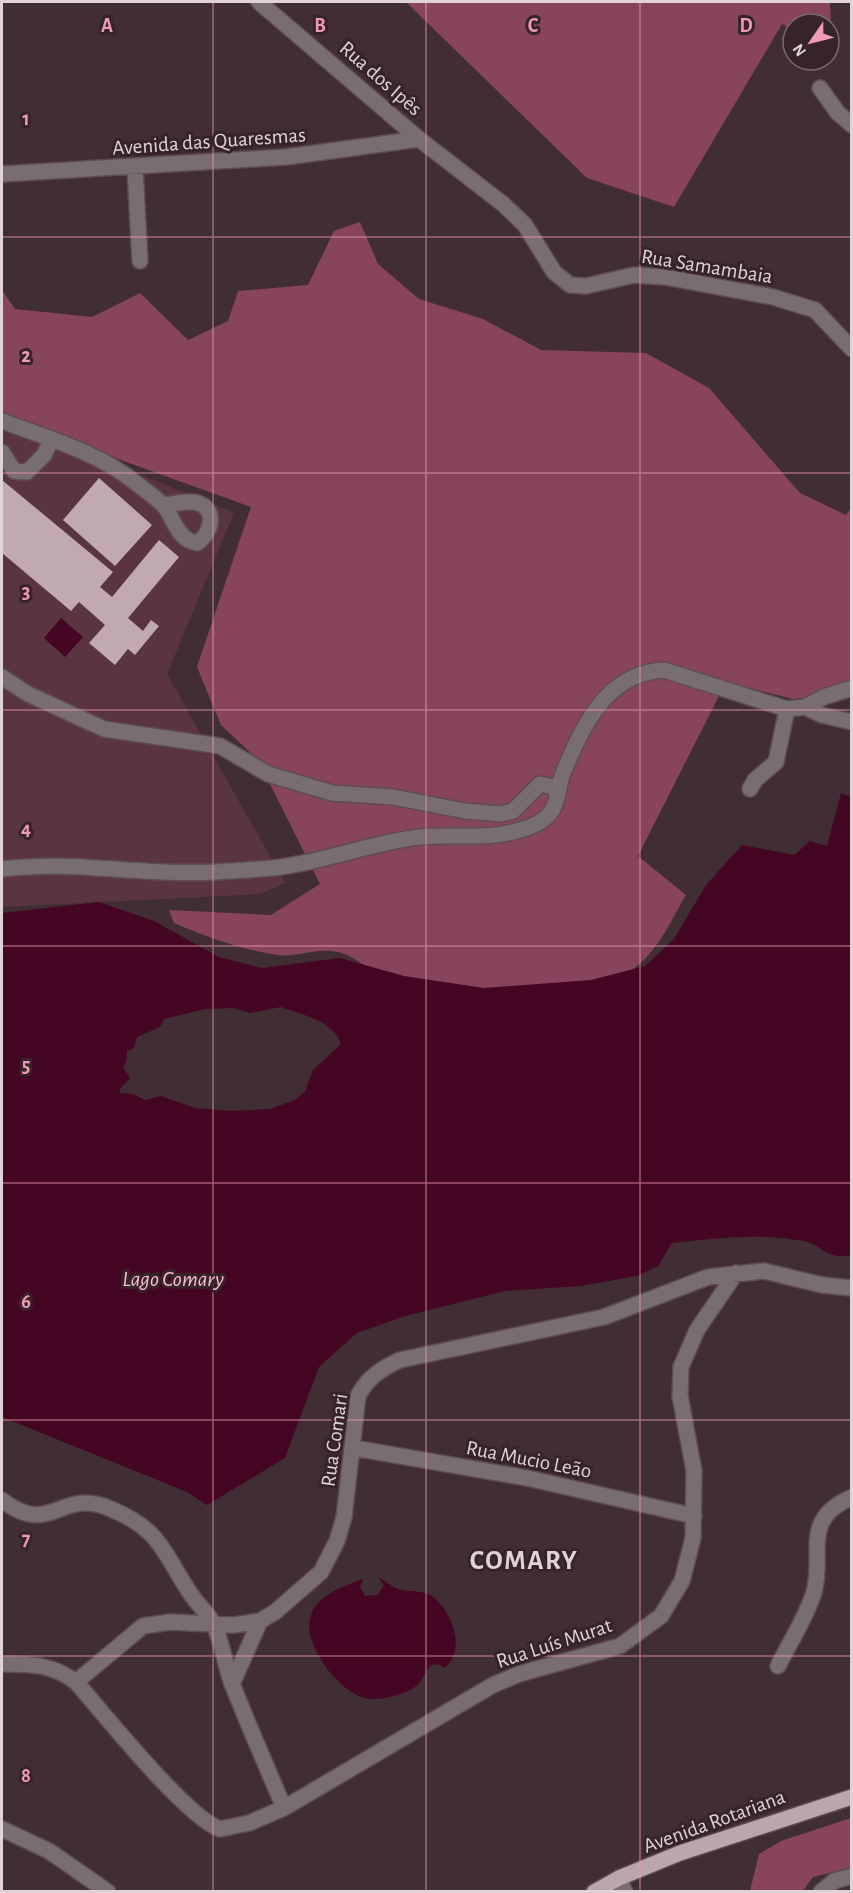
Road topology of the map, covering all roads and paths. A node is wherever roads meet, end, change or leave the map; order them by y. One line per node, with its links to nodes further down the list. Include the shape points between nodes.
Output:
1 (259, 2): 4 (street, Rua dos Ipês)
2 (820, 88): 3 (street, via 838,113)
3 (852, 124)
4 (419, 139): 5 (street, Avenida das Quaresmas, via 317,154); 8 (street, Rua Samambaia, via 525,225 544,259 570,285 586,286 634,275 772,297 815,310)
5 (135, 168): 6 (street, Avenida das Quaresmas); 7 (street)
6 (2, 174)
7 (140, 261)
8 (852, 349)
9 (2, 422): 10 (street)
10 (51, 440): 11 (street, via 27,472 14,471); 12 (street, via 97,458)
11 (2, 452)
12 (164, 505)
13 (2, 677): 19 (street, via 28,694 104,729 220,746 268,774 332,793 393,797 501,814 513,811 540,784 553,788)
14 (852, 688): 15 (street)
15 (805, 707): 16 (street); 17 (street)
16 (787, 709): 18 (street, via 776,762); 19 (street, via 664,670 632,676 601,699 562,776)
17 (852, 722)
18 (750, 789)
19 (558, 795): 20 (street, via 550,813 539,823 504,834 419,837 286,867 187,873 51,865)
20 (2, 869)
21 (736, 1273): 22 (street, Rua Comari, via 765,1271); 23 (street, Rua Comari, via 690,1282 604,1317 423,1353 387,1366 369,1380 358,1396); 26 (street, Rua Luís Murat, via 696,1330 681,1367 679,1386 694,1471)
22 (851, 1290)
23 (354, 1448): 26 (street, Rua Mucio Leão, via 527,1478); 27 (street, Rua Comari, via 344,1517 329,1560 296,1596)
24 (852, 1497): 30 (street, via 829,1511 819,1526 815,1588)
25 (2, 1500): 28 (street, via 30,1516 83,1501 97,1502 125,1515 163,1546 188,1590)
26 (694, 1516): 34 (street, Rua Luís Murat, via 690,1557 677,1592 661,1616 631,1640 606,1652 504,1680)
27 (260, 1621): 28 (street, Rua Comari); 32 (street)
28 (214, 1624): 31 (street, Rua Comari, via 142,1626); 32 (street)
29 (2, 1664): 31 (street, via 45,1665)
30 (778, 1666)
31 (76, 1682): 34 (street, Rua Luís Murat, via 180,1796 215,1827 249,1823)
32 (232, 1684): 34 (street)
33 (852, 1797): 37 (main road, Avenida Rotariana, via 743,1831)
34 (284, 1808)
35 (2, 1829): 38 (street, via 49,1851)
36 (852, 1875): 40 (street, via 834,1881)
37 (622, 1885): 39 (main road, Avenida Rotariana)
38 (108, 1892)
39 (594, 1892)
40 (821, 1892)

